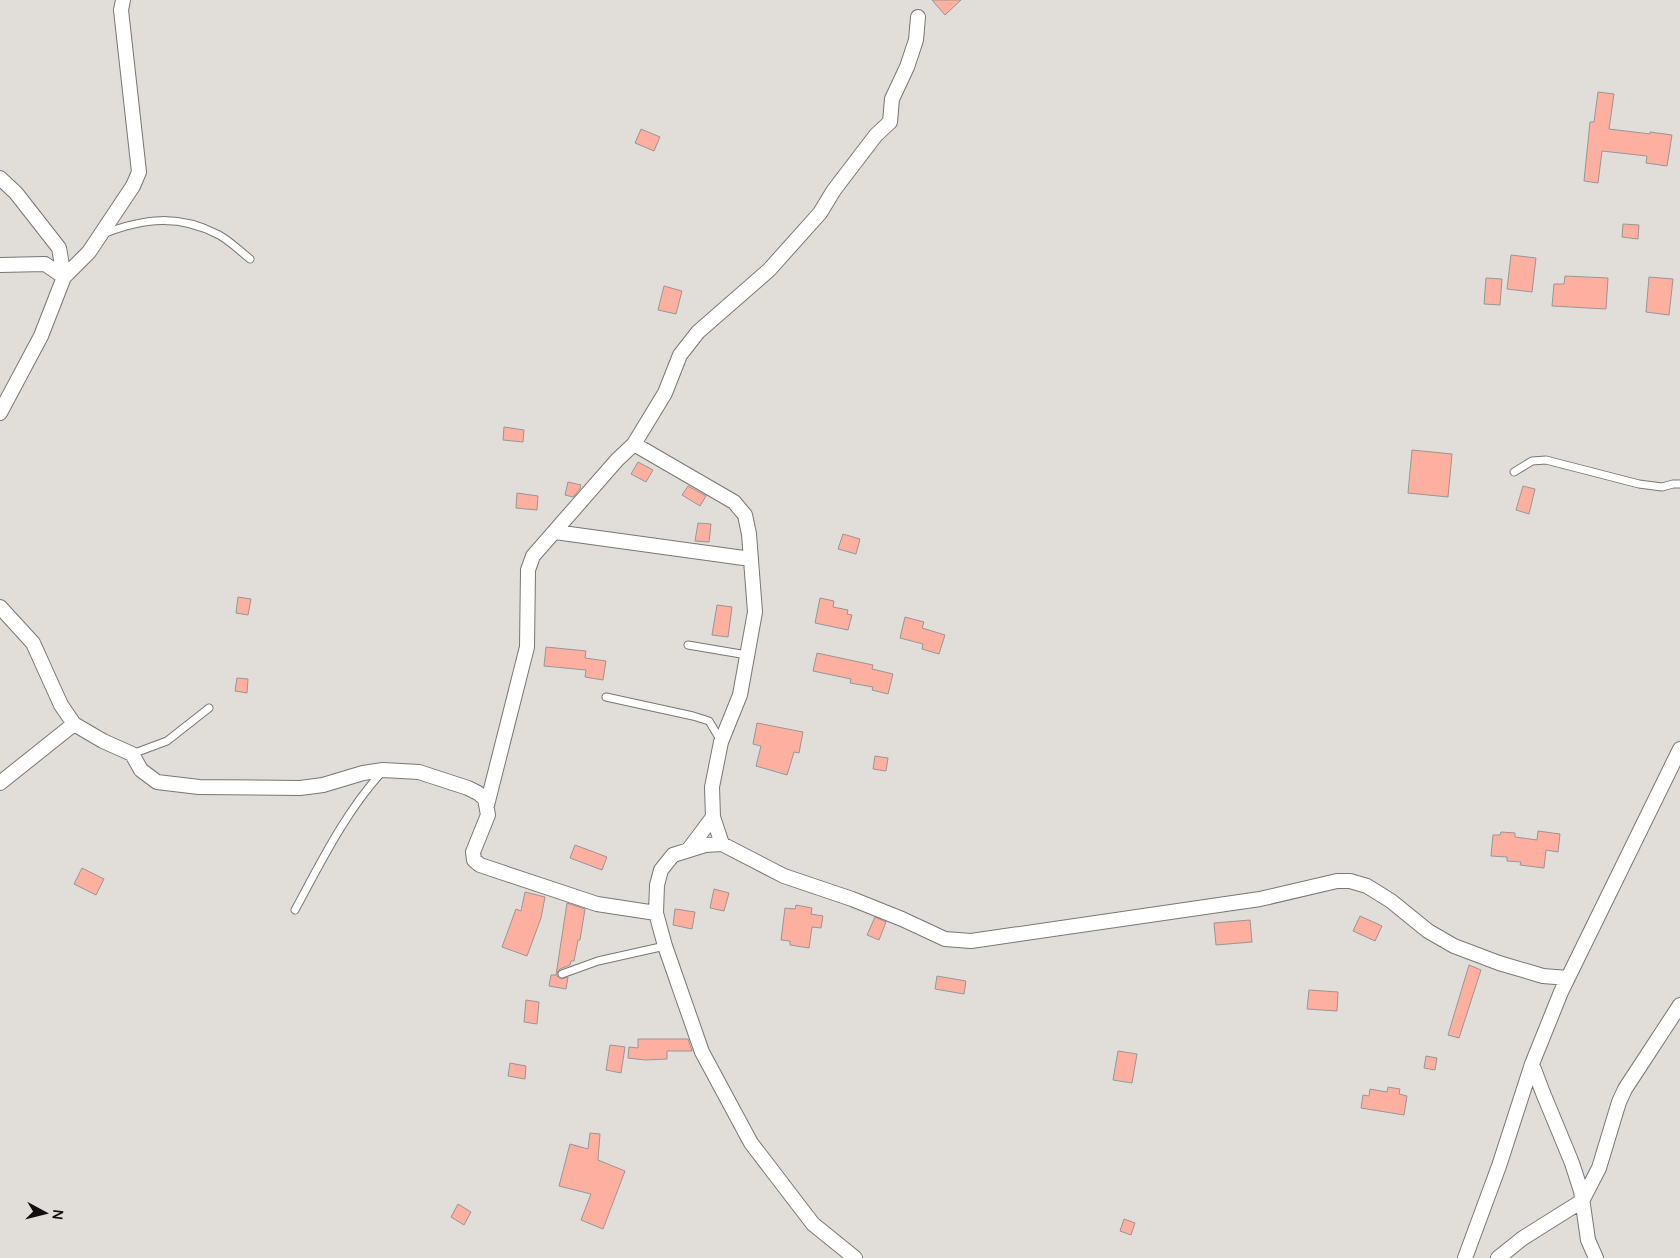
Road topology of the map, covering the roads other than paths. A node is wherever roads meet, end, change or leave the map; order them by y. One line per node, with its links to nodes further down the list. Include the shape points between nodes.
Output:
1 (123, 0): 4 (street, via 121,10 139,172 134,186)
2 (918, 17): 9 (street, via 916,40 892,99 890,122 876,135 820,213 770,270 698,332 680,355 665,393)
3 (0, 178): 7 (street, via 60,248)
4 (100, 236): 5 (lane, via 142,221 180,222 221,236); 7 (street)
5 (250, 259)
6 (0, 265): 7 (street, via 45,264)
7 (64, 277): 8 (street, via 41,336)
8 (0, 413)
9 (634, 444): 12 (street); 13 (street, via 734,502 745,515)
10 (1514, 472): 11 (lane, via 1532,461 1546,460 1639,484 1662,487)
11 (1680, 484)
12 (555, 532): 13 (street); 25 (street, via 533,556 528,570 528,647)
13 (751, 559): 16 (street, via 755,612)
14 (0, 607): 19 (street, via 33,643 61,705)
15 (688, 645): 16 (lane)
16 (747, 655): 20 (street, via 740,696)
17 (606, 697): 20 (lane, via 709,721)
18 (209, 708): 22 (lane, via 167,741)
19 (74, 724): 22 (street); 24 (street)
20 (721, 742): 26 (street, via 712,787)
21 (1680, 749): 33 (street)
22 (132, 754): 23 (street, via 141,770 157,782 199,787 300,788)
23 (383, 770): 25 (street, via 418,772 468,788 478,793); 29 (lane, via 336,834)
24 (0, 783)
25 (487, 804): 30 (street, via 488,815 473,852 474,860 480,865 597,904)
26 (713, 817): 27 (street); 28 (street)
27 (722, 844): 28 (street); 33 (street, via 784,876 852,899 945,939 971,941 1260,899 1337,881 1350,881 1383,896 1428,931 1454,946 1544,976)
28 (689, 849): 30 (street, via 673,855 662,870 656,885)
29 (295, 910)
30 (656, 913): 31 (street)
31 (665, 946): 32 (lane, via 598,961); 37 (street, via 702,1052 751,1143 814,1224)
32 (562, 974)
33 (1568, 978): 35 (street)
34 (1680, 1005): 36 (street, via 1622,1096 1598,1168)
35 (1532, 1064): 36 (street, via 1572,1163); 38 (street)
36 (1582, 1201): 39 (street); 40 (street, via 1588,1240)
37 (855, 1258)
38 (1465, 1258)
39 (1498, 1258)
40 (1596, 1258)

